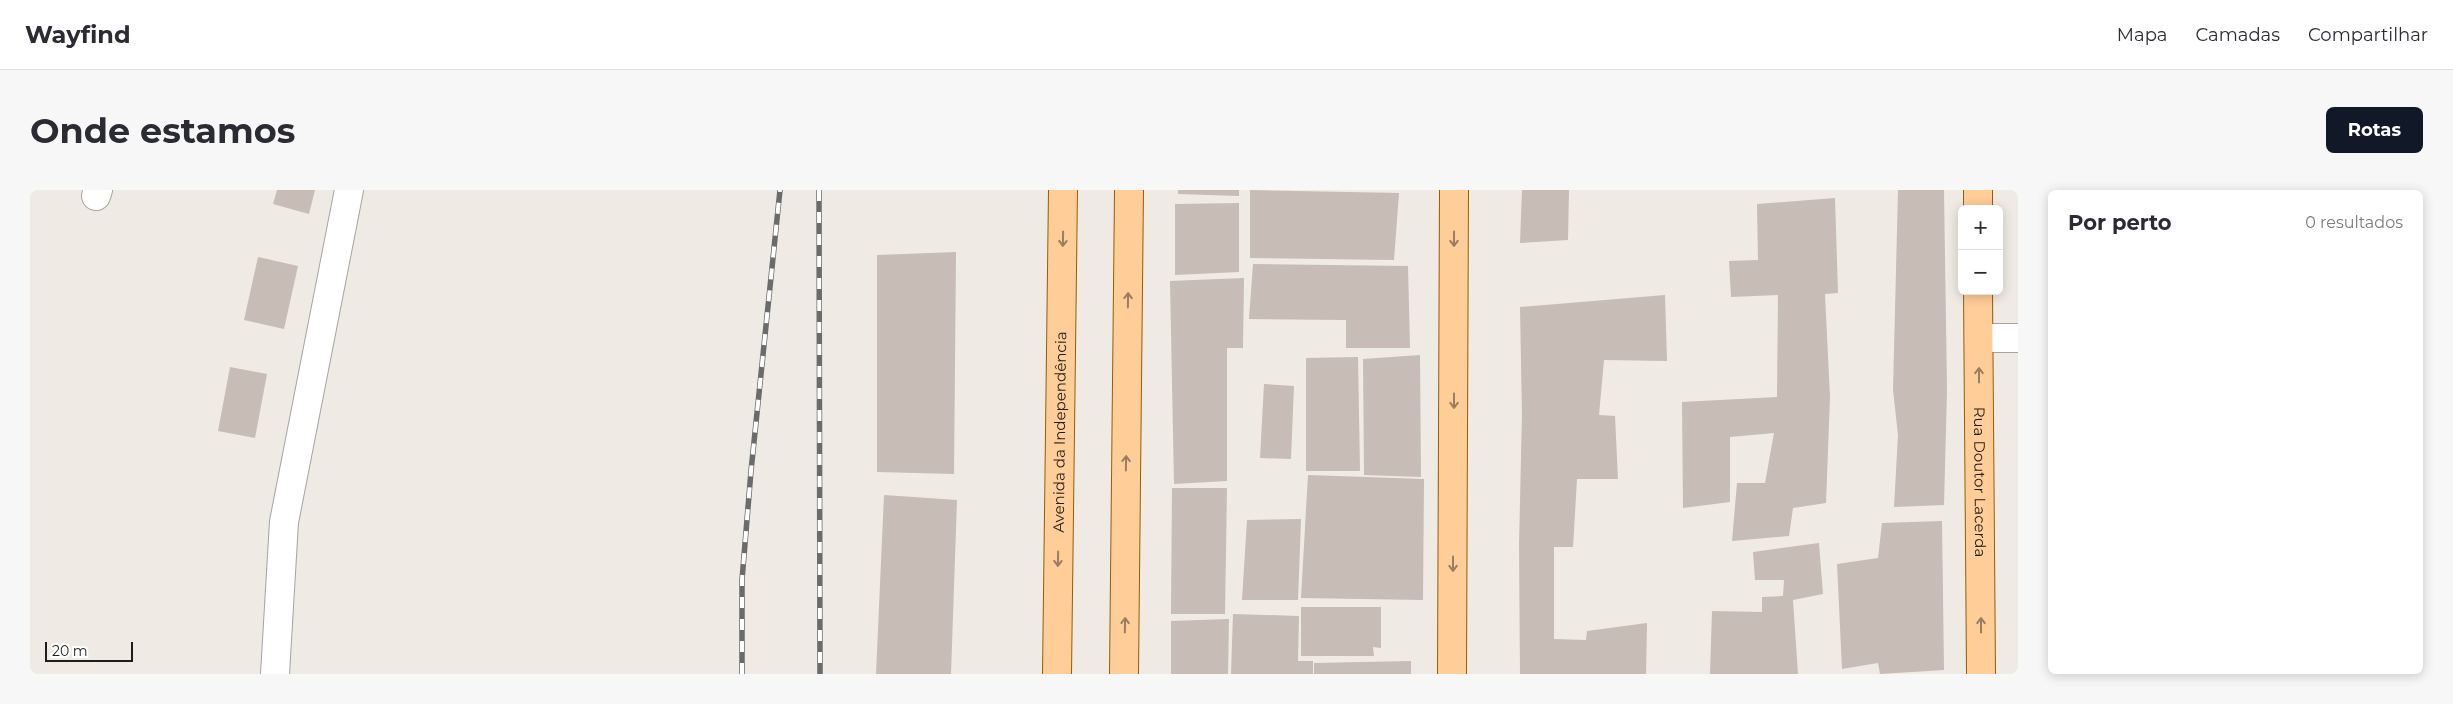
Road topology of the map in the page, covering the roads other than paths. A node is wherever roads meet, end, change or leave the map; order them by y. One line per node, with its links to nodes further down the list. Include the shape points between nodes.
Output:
1 (349, 190): 10 (street, via 284,522)
2 (1064, 190): 11 (main road, Avenida da Independência, one-way to 11)
3 (1129, 190): 12 (main road, one-way to 3)
4 (1454, 190): 13 (main road, one-way to 13)
5 (1978, 190): 6 (main road)
6 (1978, 205)
7 (1978, 295): 8 (main road, Rua Doutor Lacerda)
8 (1978, 338): 9 (street); 14 (main road, Rua Doutor Lacerda, one-way to 8)
9 (2018, 338)
10 (275, 674)
11 (1057, 674)
12 (1124, 674)
13 (1452, 674)
14 (1981, 674)

